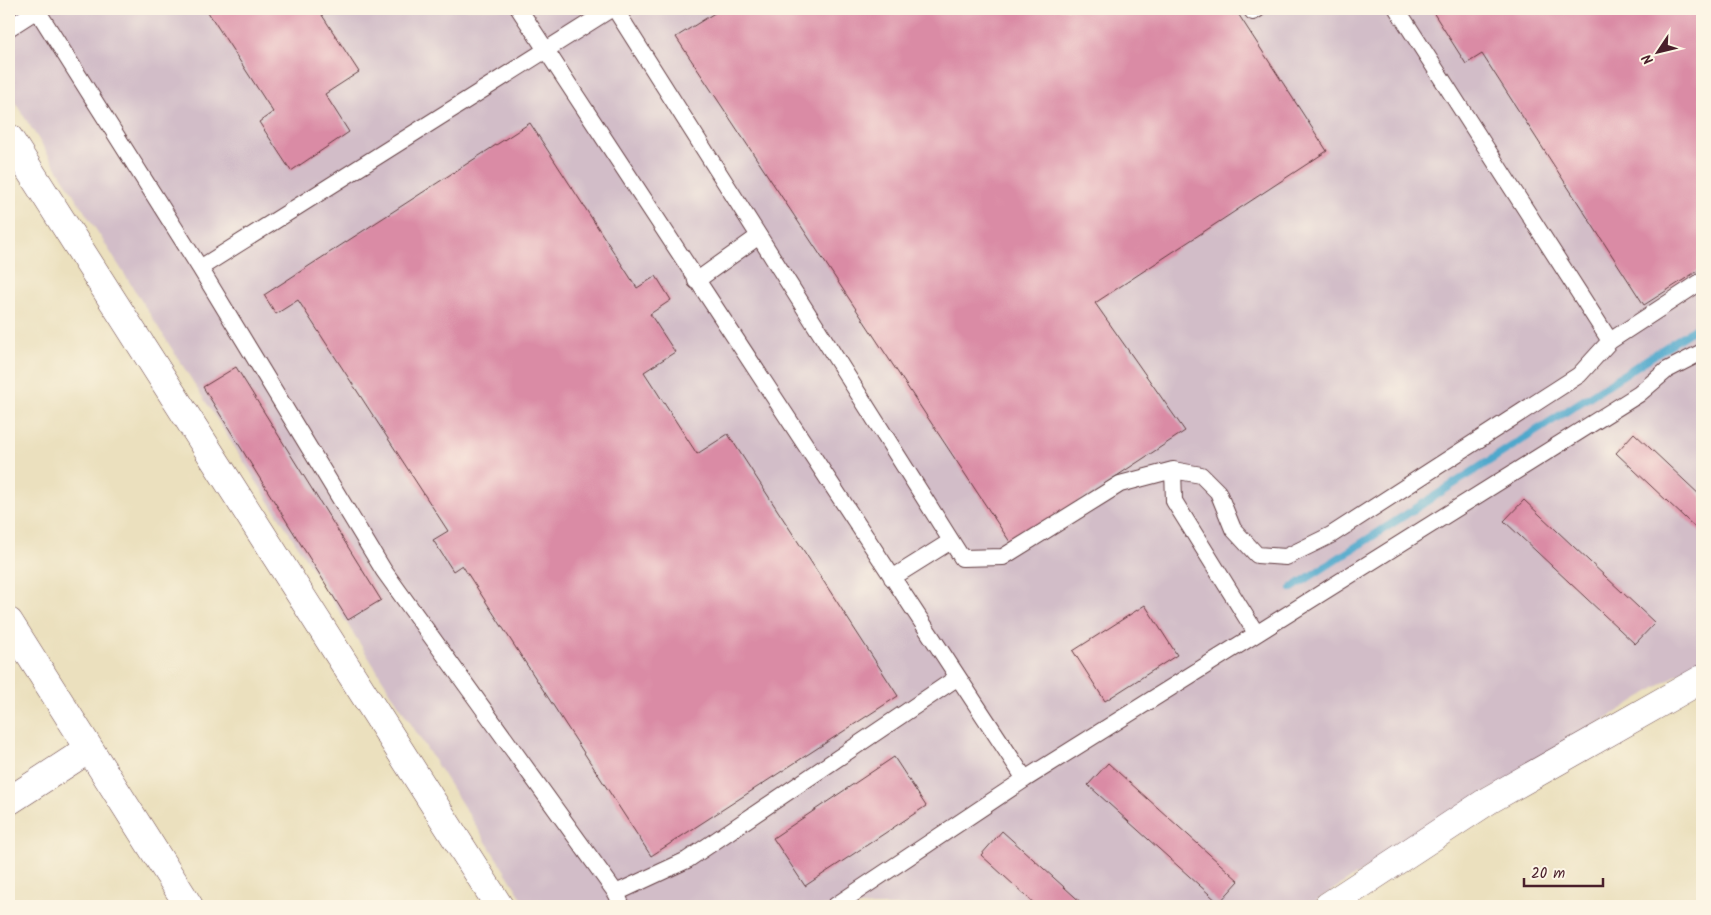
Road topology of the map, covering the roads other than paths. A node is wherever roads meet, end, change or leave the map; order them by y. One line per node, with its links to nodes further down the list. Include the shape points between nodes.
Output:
1 (519, 9): 8 (lane)
2 (613, 9): 8 (lane); 10 (lane)
3 (1251, 9): 4 (lane, via 1253,12)
4 (1258, 9)
5 (1397, 9): 14 (lane)
6 (37, 10): 7 (lane); 11 (lane)
7 (9, 28)
8 (545, 51): 11 (lane); 12 (lane)
9 (9, 138): 28 (street)
10 (759, 236): 12 (lane); 17 (lane)
11 (200, 268): 26 (lane, via 384,571)
12 (696, 281): 18 (lane)
13 (1702, 281): 14 (lane)
14 (1610, 341): 16 (lane, via 1579,375 1330,535 1286,557 1257,555 1233,529 1218,492 1201,475)
15 (1702, 352): 20 (lane, via 1667,370 1639,394)
16 (1173, 470): 17 (lane, via 1120,484 1003,557 962,558); 20 (lane, via 1174,501)
17 (951, 541): 18 (lane)
18 (892, 578): 21 (lane)
19 (9, 622): 23 (street)
20 (1256, 633): 24 (lane)
21 (958, 677): 24 (lane); 26 (lane, via 687,860)
22 (1702, 679): 30 (street, via 1489,800)
23 (89, 750): 25 (street); 27 (street)
24 (1025, 779): 29 (lane)
25 (9, 801)
26 (619, 899)
27 (189, 906)
28 (499, 906)
29 (835, 906)
30 (1328, 906)

